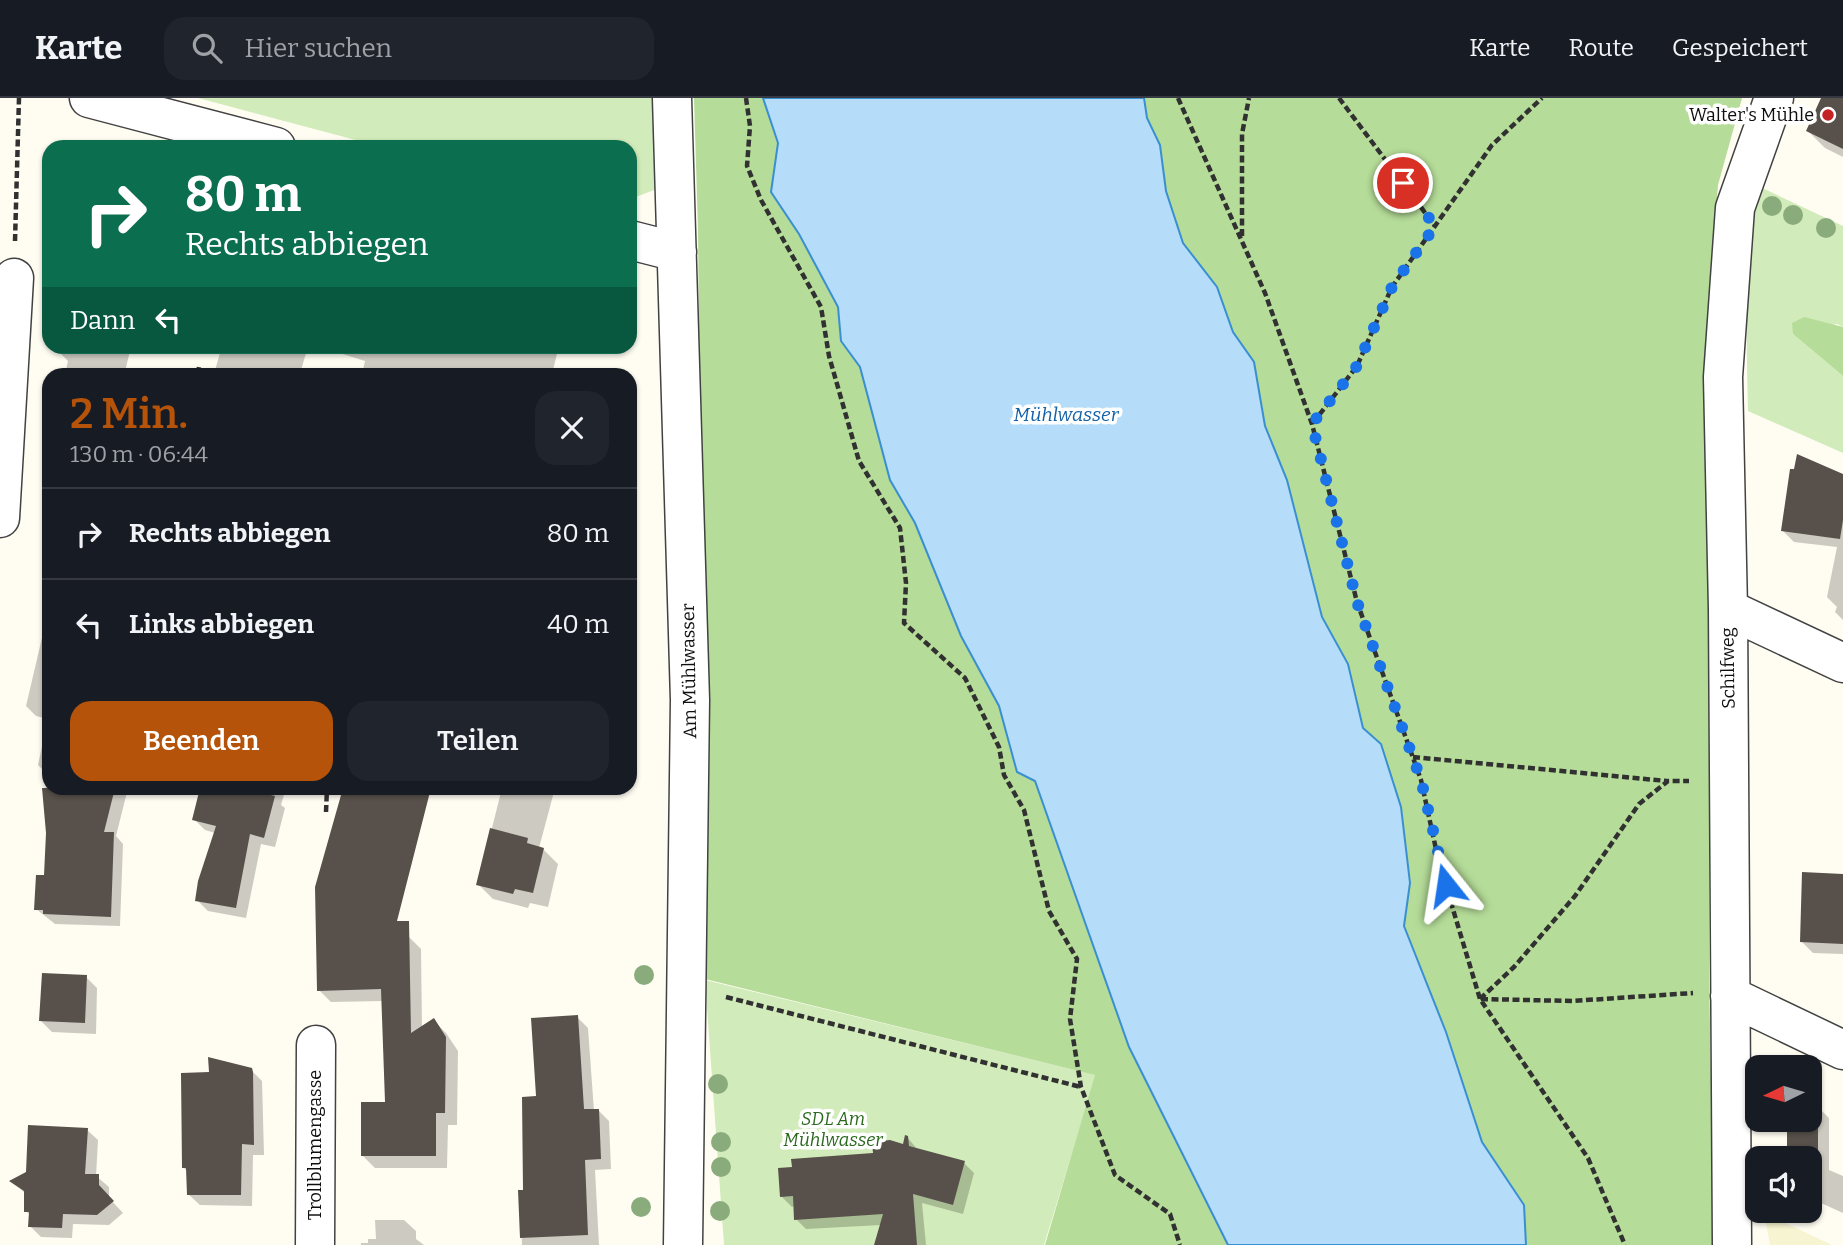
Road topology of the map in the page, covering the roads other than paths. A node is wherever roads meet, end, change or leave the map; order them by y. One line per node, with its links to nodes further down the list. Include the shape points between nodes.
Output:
1 (89, 98): 4 (street)
2 (672, 98): 6 (street, Am Mühlwasser)
3 (1774, 98): 9 (street, Schilfweg, via 1735,208 1723,377)
4 (249, 140)
5 (637, 242): 6 (street)
6 (677, 252): 15 (street, Am Mühlwasser, via 690,700)
7 (13, 278): 8 (street)
8 (0, 518)
9 (1728, 609): 10 (street); 11 (street, Schilfweg)
10 (1843, 663)
11 (1730, 996): 13 (street); 16 (street, Schilfweg)
12 (316, 1045): 14 (street, Trollblumengasse)
13 (1843, 1050)
14 (315, 1245)
15 (683, 1245)
16 (1732, 1245)

